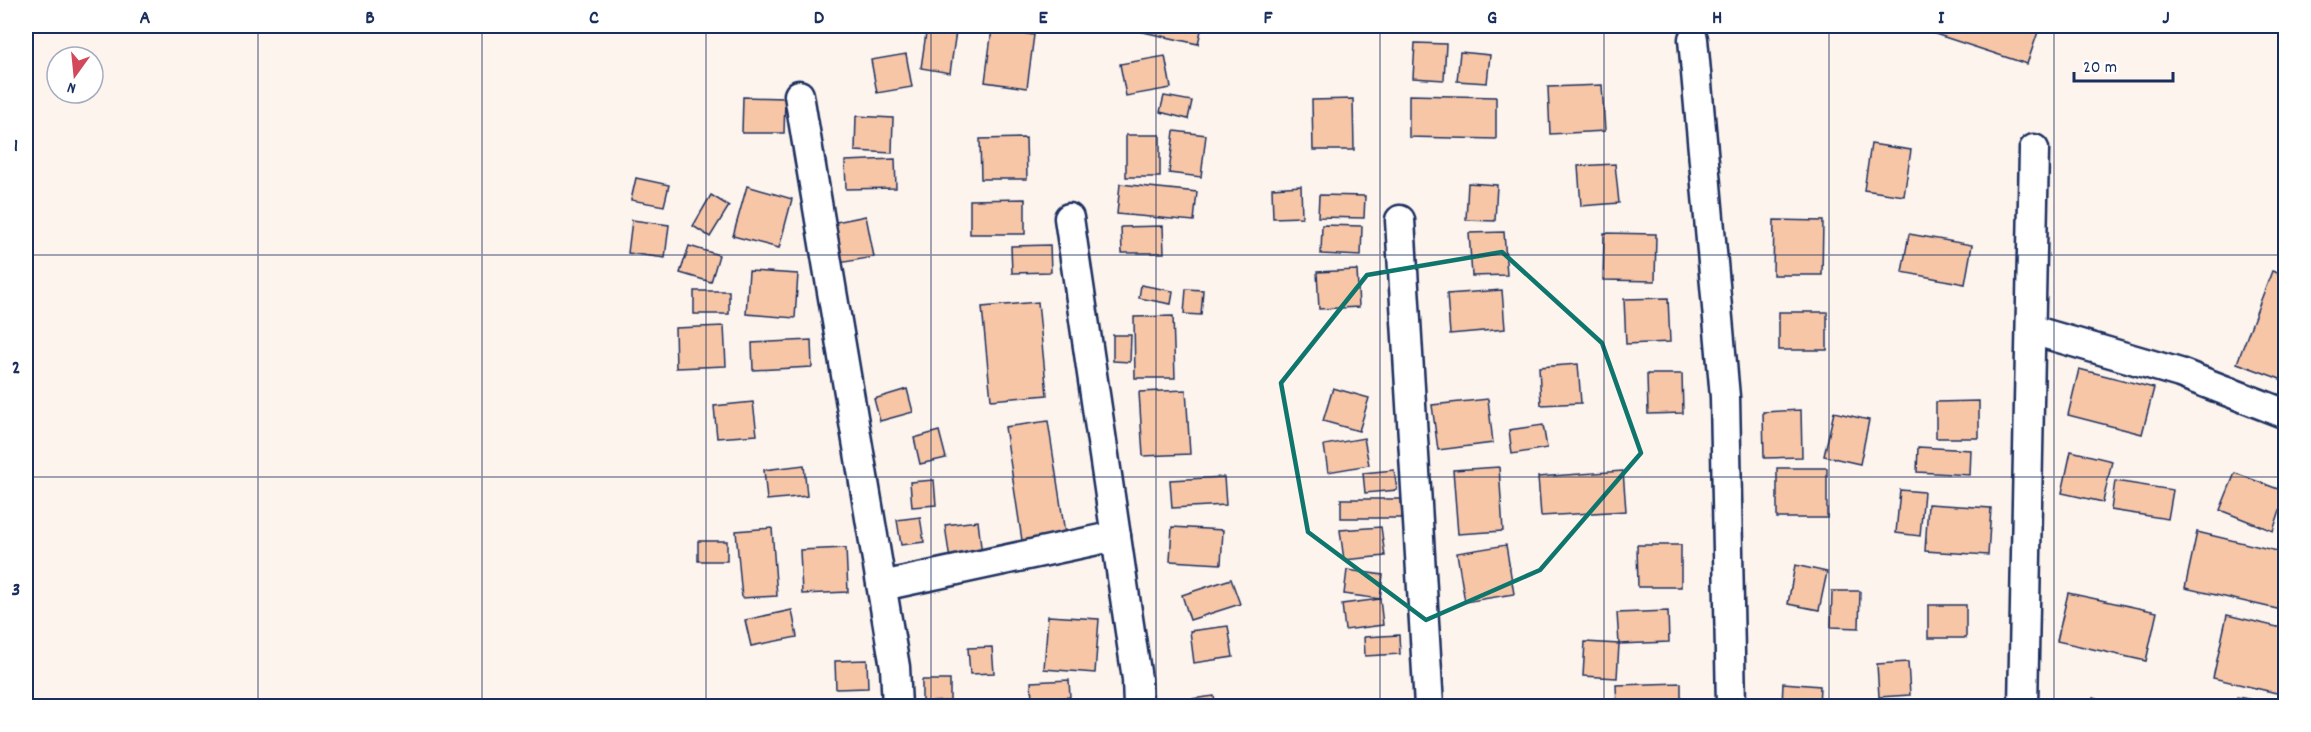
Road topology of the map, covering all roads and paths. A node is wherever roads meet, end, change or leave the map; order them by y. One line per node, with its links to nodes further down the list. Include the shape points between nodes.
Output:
1 (1693, 39): 13 (street, via 1725,398)
2 (799, 95): 9 (street)
3 (2034, 149): 6 (street)
4 (1069, 218): 8 (street)
5 (1400, 220): 12 (street)
6 (2032, 330): 7 (street, via 2180,373); 14 (street)
7 (2286, 414)
8 (1116, 536): 9 (street); 11 (street)
9 (882, 586): 10 (street)
10 (897, 706)
11 (1138, 706)
12 (1429, 706)
13 (1731, 706)
14 (2024, 706)

